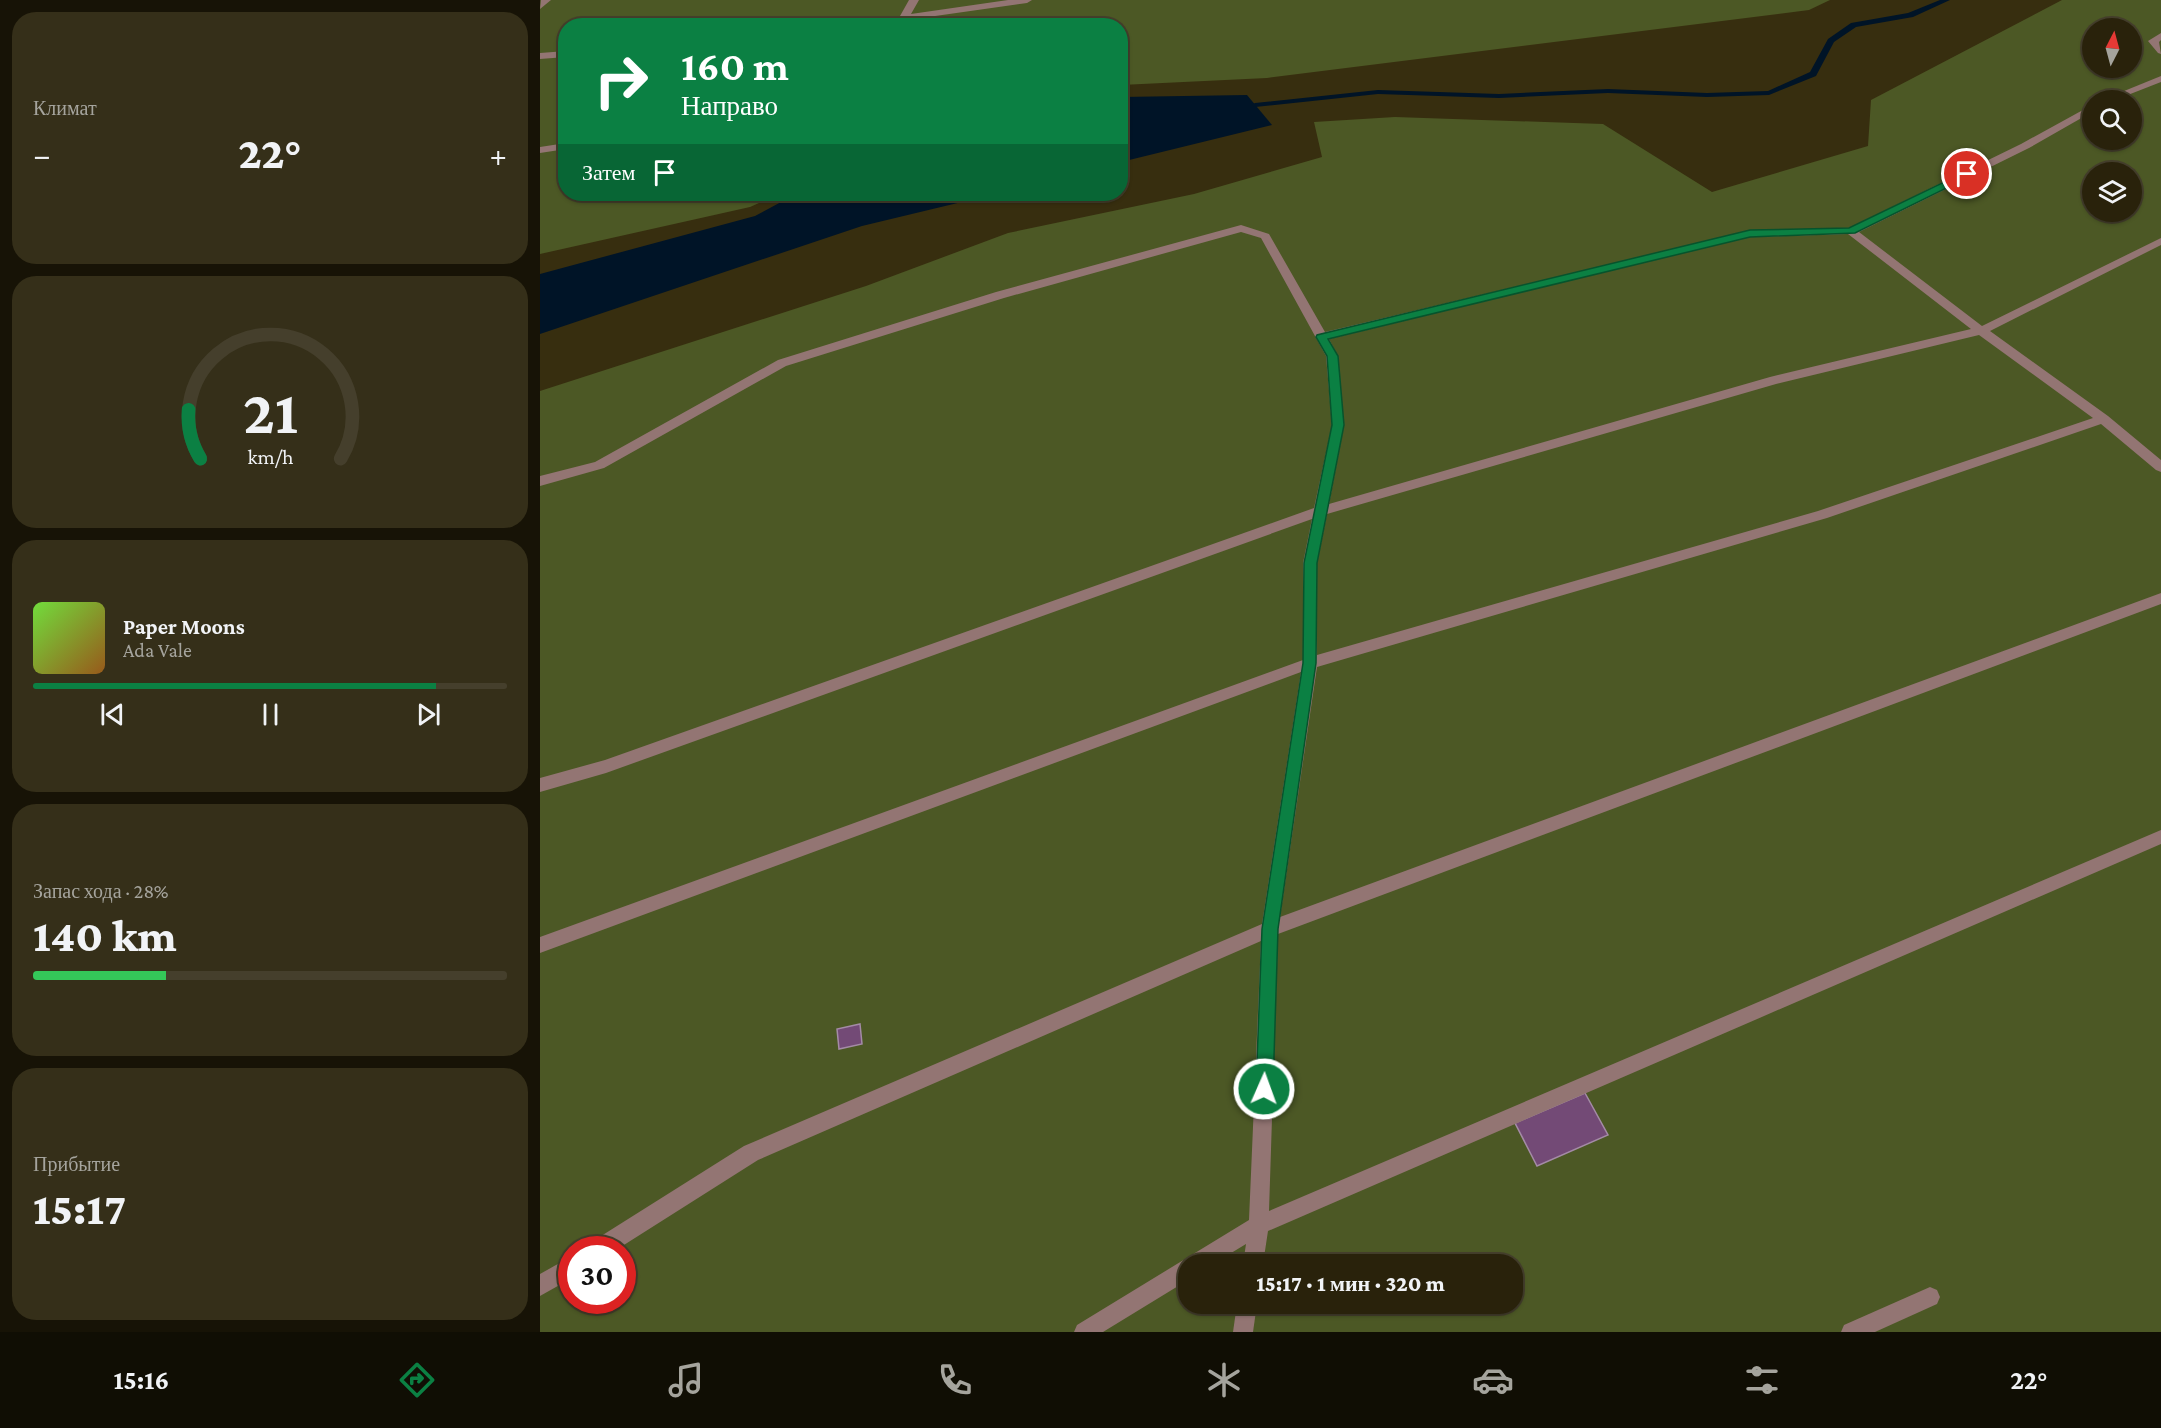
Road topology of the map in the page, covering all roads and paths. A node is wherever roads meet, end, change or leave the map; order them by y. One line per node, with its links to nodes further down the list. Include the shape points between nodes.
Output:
1 (546, 0): 4 (street)
2 (914, 0): 5 (street)
3 (1027, 0): 6 (street)
4 (540, 6)
5 (904, 18)
6 (925, 18)
7 (2161, 36): 8 (street, via 2153,41)
8 (2161, 51)
9 (558, 55): 10 (street)
10 (540, 56)
11 (2161, 79): 12 (street)
12 (2133, 90)
13 (2082, 114): 16 (street, via 2025,146)
14 (558, 147): 15 (street)
15 (540, 150)
16 (1851, 231): 18 (street); 19 (street, via 1750,234)
17 (2161, 241): 18 (street)
18 (1981, 331): 20 (street); 23 (street, via 1774,380)
19 (1321, 337): 22 (street, via 1265,236 1241,228 1000,295 782,363 600,465); 23 (street, via 1332,356 1338,425)
20 (2103, 419): 21 (street); 25 (street, via 1822,515)
21 (2161, 467)
22 (540, 481)
23 (1321, 511): 25 (street, via 1311,563); 26 (street, via 606,766)
24 (2161, 598): 28 (street)
25 (1310, 663): 28 (street); 29 (street)
26 (540, 785)
27 (2161, 837): 30 (street)
28 (1270, 929): 30 (street); 31 (street, via 751,1153)
29 (540, 945)
30 (1259, 1225): 32 (street); 33 (street)
31 (619, 1236)
32 (1211, 1254)
33 (1255, 1254)
34 (558, 1275): 36 (street)
35 (1178, 1275): 39 (street)
36 (540, 1286)
37 (1930, 1297): 41 (street)
38 (1246, 1314): 40 (street)
39 (1084, 1332)
40 (1243, 1332)
41 (1851, 1332)

